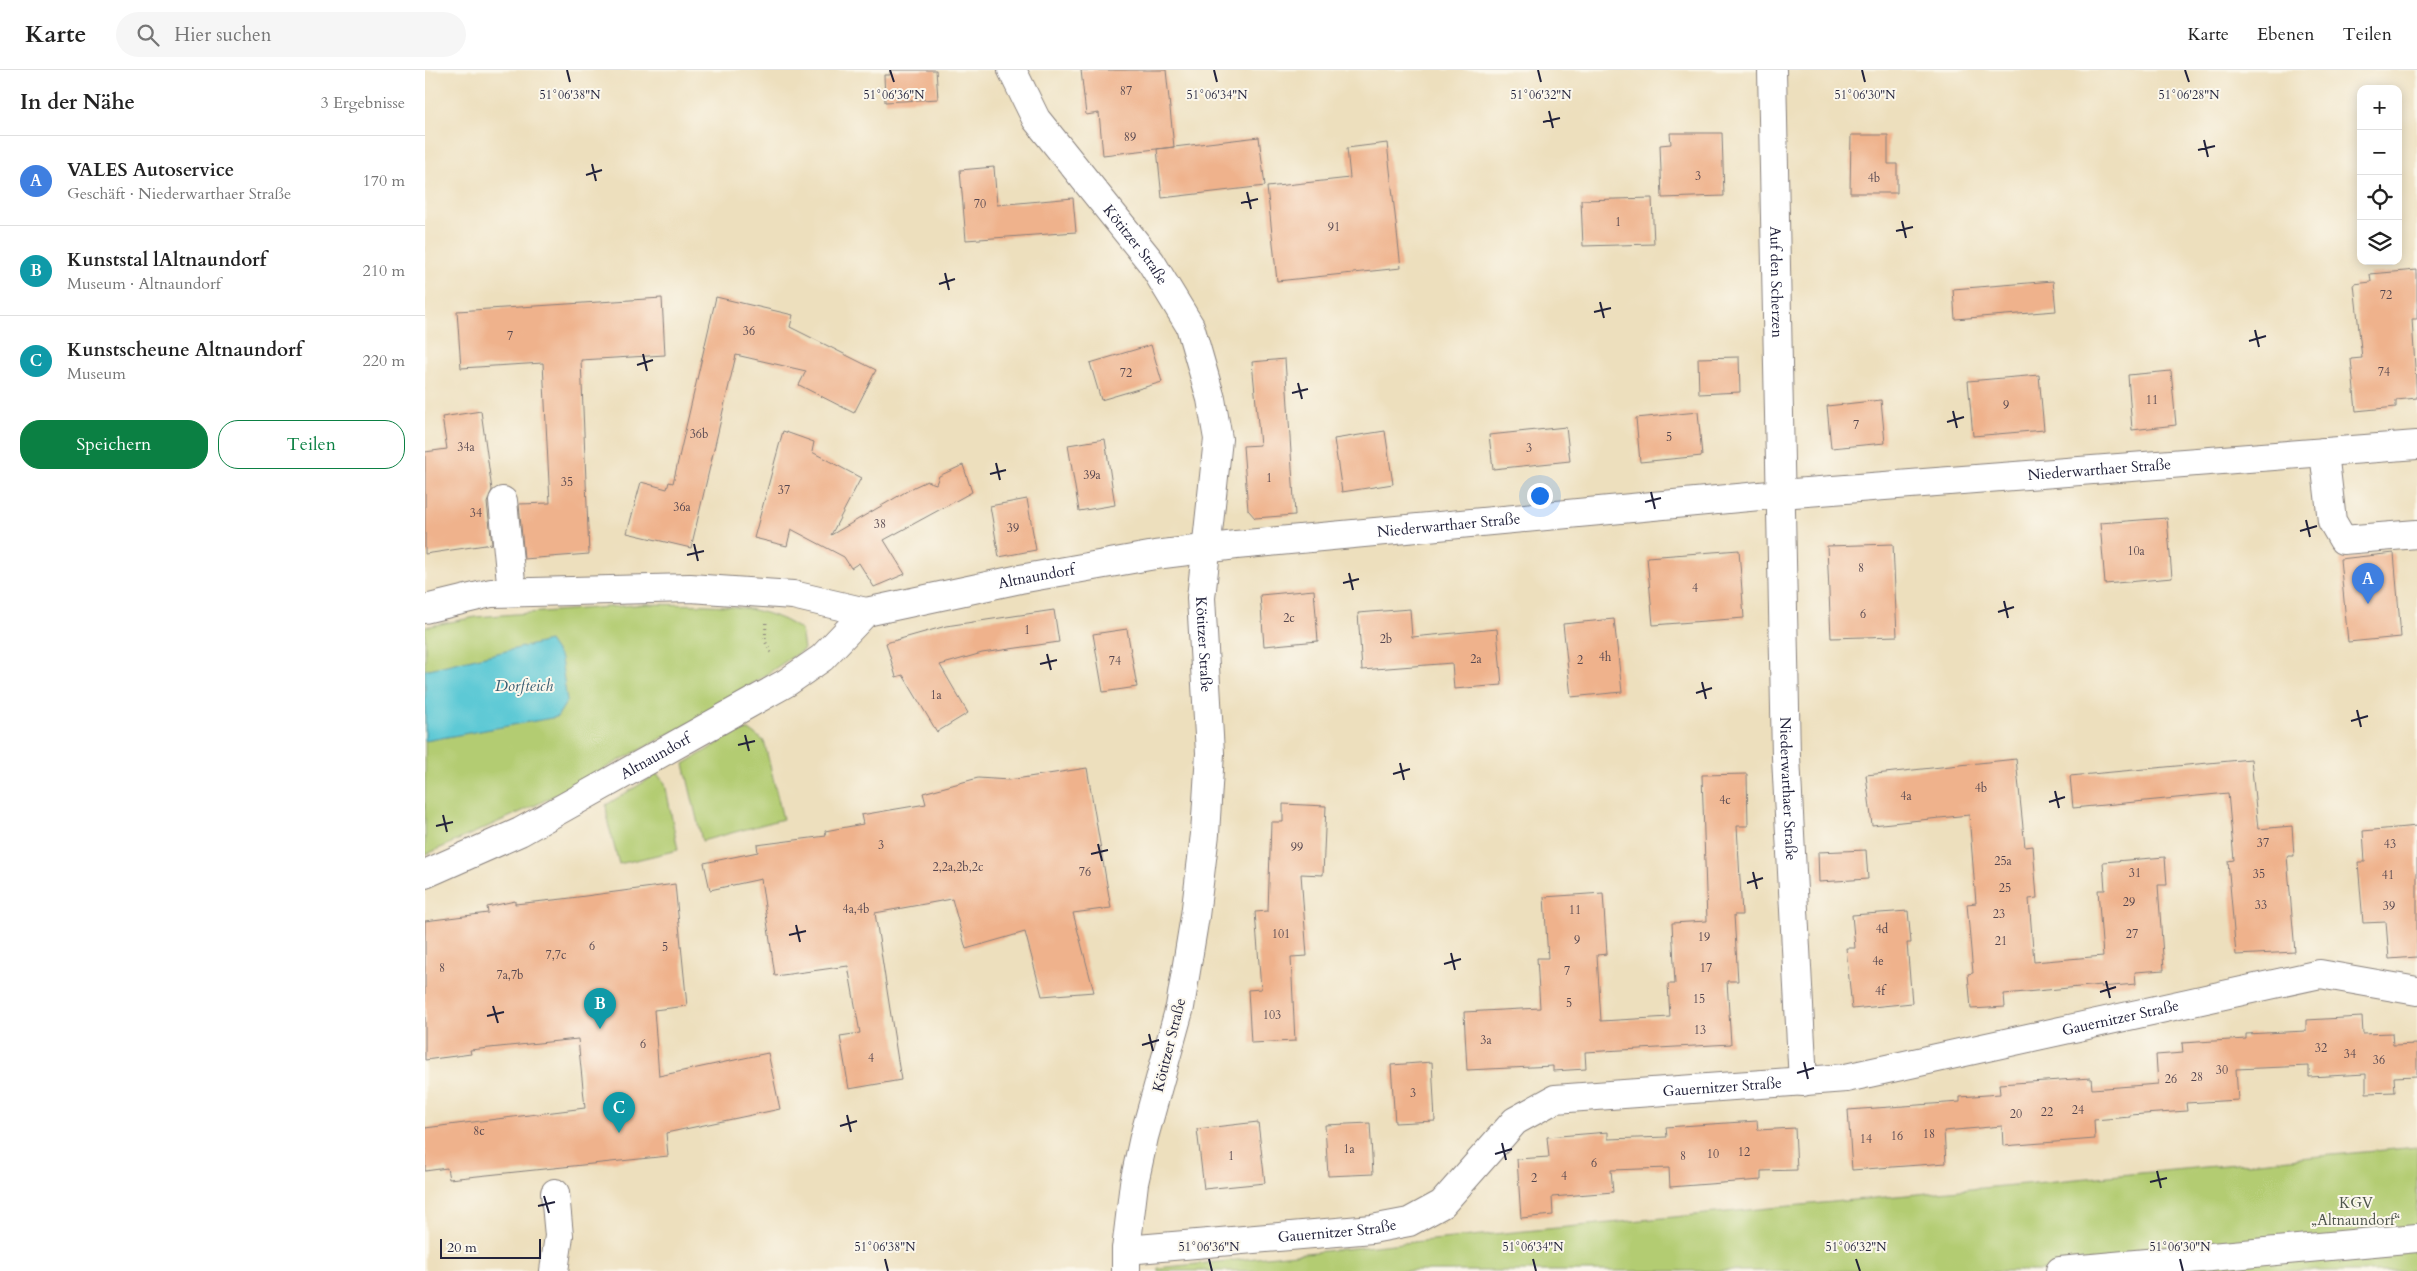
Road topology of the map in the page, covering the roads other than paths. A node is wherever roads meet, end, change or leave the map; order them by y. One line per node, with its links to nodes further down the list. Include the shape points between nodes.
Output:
1 (1012, 70): 8 (street, Kötitzer Straße, via 1036,119 1151,262 1190,326 1211,399 1218,439)
2 (1772, 70): 5 (street, Auf den Scherzen)
3 (2417, 445): 4 (street, Niederwarthaer Straße)
4 (2324, 452): 5 (street, Niederwarthaer Straße); 7 (street, via 2332,521 2343,540)
5 (1781, 494): 8 (street, Niederwarthaer Straße); 14 (street, Niederwarthaer Straße, via 1786,756)
6 (503, 501): 9 (street)
7 (2417, 534)
8 (1207, 548): 11 (street, Altnaundorf, via 1020,579); 17 (street, Kötitzer Straße, via 1201,598 1209,753 1205,834 1180,1007 1134,1183)
9 (512, 592): 10 (street, Altnaundorf, via 491,592); 11 (street, Altnaundorf, via 690,588 793,595)
10 (425, 609)
11 (867, 612): 12 (street, Altnaundorf, via 822,658 786,683 520,832)
12 (425, 874)
13 (2417, 992): 14 (street, Gauernitzer Straße, via 2320,974 1846,1078)
14 (1803, 1082): 17 (street, Gauernitzer Straße, via 1555,1098 1515,1121 1442,1204 1409,1222)
15 (555, 1193): 18 (street, via 559,1236)
16 (2417, 1238): 19 (street)
17 (1126, 1260)
18 (554, 1271)
19 (2060, 1271)

